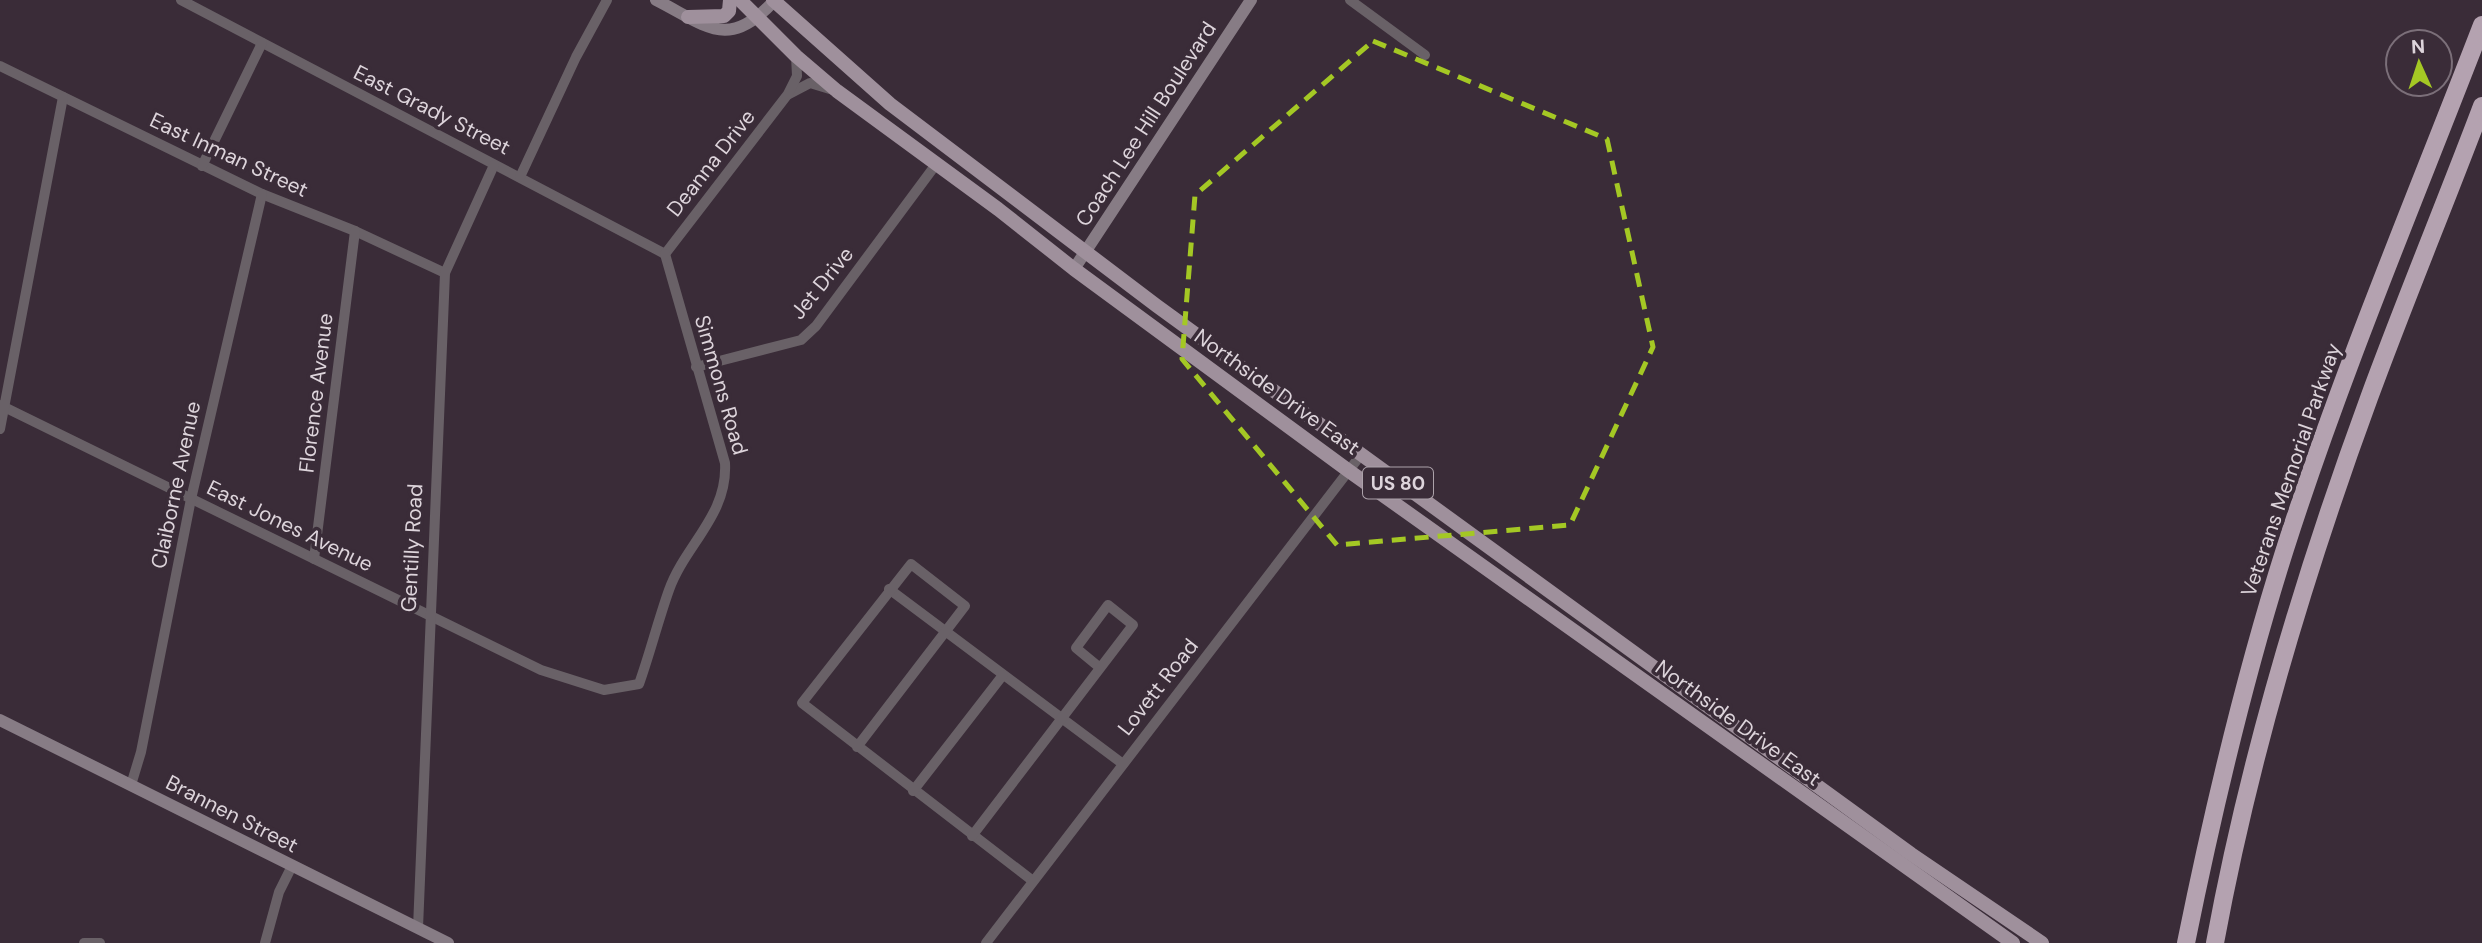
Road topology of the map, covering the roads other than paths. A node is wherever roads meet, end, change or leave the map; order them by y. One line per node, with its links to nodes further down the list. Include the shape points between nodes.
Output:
1 (181, 0): 12 (street, East Grady Street)
2 (607, 0): 23 (street)
3 (656, 0): 9 (street)
4 (730, 0): 9 (main road, via 724,16)
5 (740, 0): 10 (main road, Northside Drive East / US 80)
6 (774, 0): 10 (street); 26 (main road, Northside Drive East / US 80, via 890,104)
7 (1251, 0): 26 (street, Coach Lee Hill Boulevard)
8 (1350, 0): 13 (street)
9 (688, 17): 10 (street, via 727,30 746,27)
10 (757, 19): 14 (main road, Northside Drive East / US 80)
11 (2482, 25): 49 (highway, Veterans Memorial Parkway, via 2290,537)
12 (262, 43): 21 (street); 22 (street, East Grady Street)
13 (1425, 55)
14 (796, 56): 16 (main road, Northside Drive East / US 80); 17 (street, Deanna Drive, via 797,76)
15 (0, 66): 18 (street, East Inman Street)
16 (837, 92): 17 (street, via 810,83); 20 (main road, Northside Drive East / US 80)
17 (788, 94): 27 (street, Deanna Drive)
18 (63, 97): 21 (street, East Inman Street); 31 (street)
19 (2482, 106): 64 (highway, via 2325,524 2252,771)
20 (937, 163): 28 (main road, Northside Drive East / US 80); 30 (street, Jet Drive, via 801,340)
21 (202, 166): 24 (street, East Inman Street)
22 (494, 166): 23 (street, East Grady Street); 29 (street, Gentilly Road)
23 (520, 177): 27 (street, East Grady Street)
24 (262, 194): 25 (street, East Inman Street); 35 (street, Claiborne Avenue)
25 (355, 231): 29 (street, East Inman Street); 36 (street, Florence Avenue)
26 (1086, 252): 28 (street, Coach Lee Hill Boulevard); 33 (main road, Northside Drive East / US 80)
27 (665, 254): 30 (street, Simmons Road)
28 (1074, 269): 34 (main road, Northside Drive East / US 80)
29 (444, 272): 38 (street, Gentilly Road)
30 (696, 366): 42 (street, Simmons Road, via 725,463 722,499 670,588 639,684)
31 (3, 406): 32 (street); 35 (street, East Jones Avenue)
32 (0, 429)
33 (1360, 456): 34 (street, Lovett Road); 61 (main road, Northside Drive East / US 80, via 1911,854)
34 (1349, 471): 46 (street, Lovett Road); 60 (main road, Northside Drive East / US 80)
35 (191, 499): 36 (street, East Jones Avenue); 47 (street, Claiborne Avenue)
36 (314, 559): 38 (street, East Jones Avenue)
37 (889, 589): 39 (street); 39 (street, via 911,564 965,606); 45 (street, via 802,703)
38 (428, 614): 42 (street, East Jones Avenue, via 541,670); 53 (street, Gentilly Road)
39 (946, 631): 41 (street); 45 (street)
40 (1099, 667): 40 (street, via 1133,625 1108,605 1076,648); 43 (street)
41 (1003, 675): 43 (street); 48 (street)
42 (604, 690)
43 (1060, 718): 46 (street); 50 (street)
44 (0, 720): 47 (street, Brannen Street)
45 (857, 747): 48 (street)
46 (1123, 764): 52 (street, Lovett Road)
47 (131, 785): 51 (street, Brannen Street)
48 (914, 790): 50 (street)
49 (2218, 793): 62 (highway, via 2210,804); 63 (highway, Veterans Memorial Parkway)
50 (972, 836): 52 (street)
51 (292, 866): 53 (street, Brannen Street); 56 (street, via 279,892)
52 (1033, 881): 59 (street, Lovett Road)
53 (418, 928): 57 (street, Gentilly Road); 58 (street, Brannen Street)
54 (84, 943): 55 (street)
55 (100, 943)
56 (265, 943)
57 (417, 943)
58 (448, 943)
59 (986, 943)
60 (2013, 943)
61 (2042, 943)
62 (2178, 943)
63 (2186, 943)
64 (2215, 943)

